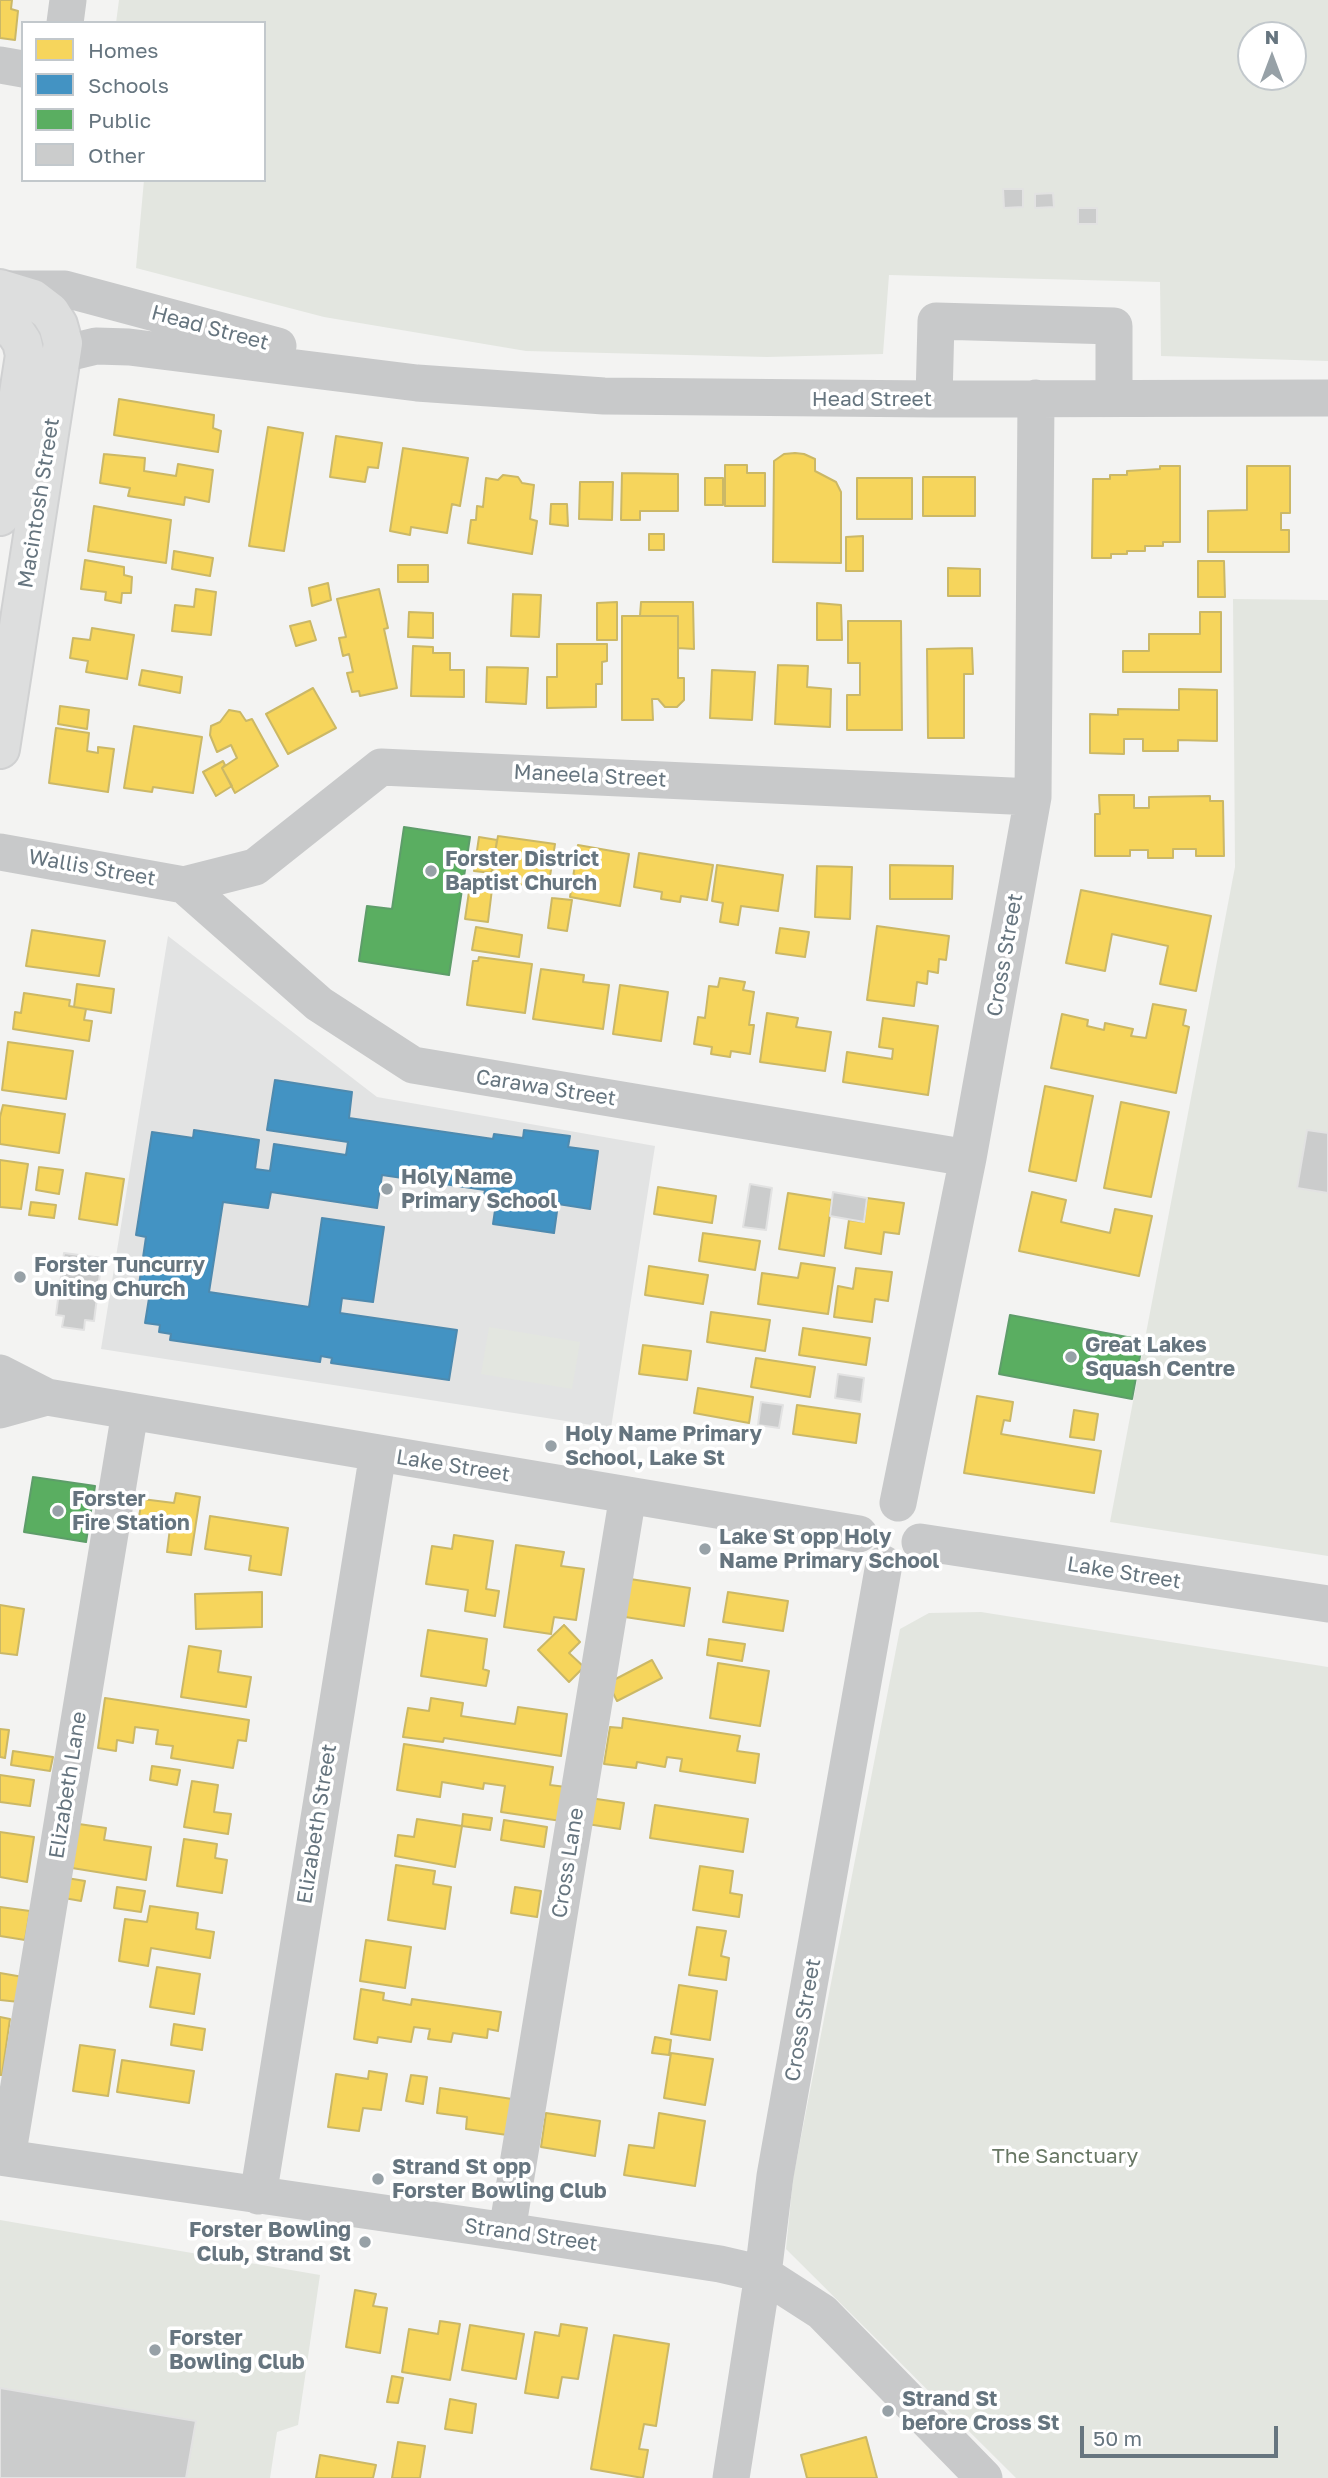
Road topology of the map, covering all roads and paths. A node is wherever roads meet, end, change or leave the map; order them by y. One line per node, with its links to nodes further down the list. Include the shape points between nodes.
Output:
1 (68, 0): 2 (street)
2 (65, 21)
3 (0, 65): 4 (street)
4 (21, 69)
5 (1, 300): 6 (main road, Macintosh Street, via 33,299 50,312 58,325); 7 (street, Head Street, via 65,289); 12 (main road, Macintosh Street, via 25,355)
6 (63, 354): 7 (street, Head Street, via 96,346 129,348); 13 (main road, Macintosh Street)
7 (417, 383): 11 (street, Head Street, via 604,396)
8 (1036, 398): 9 (street, Head Street); 11 (street, Head Street); 14 (street, Cross Street)
9 (1114, 398): 10 (street, Head Street); 11 (street, via 1114,326 936,321)
10 (1328, 398)
11 (933, 400)
12 (0, 516)
13 (0, 749)
14 (1033, 797): 16 (street, Maneela Street, via 381,767 255,867); 17 (street, Cross Street)
15 (0, 852): 16 (street, Wallis Street)
16 (184, 885): 17 (street, Carawa Street, via 318,1004 413,1065)
17 (968, 1158): 24 (street, Cross Street)
18 (0, 1373): 19 (street, Lake Street)
19 (47, 1397): 20 (street, Lake Street); 21 (street, Lake Street)
20 (0, 1410)
21 (130, 1412): 22 (street, Lake Street); 29 (street, Elizabeth Lane)
22 (378, 1453): 23 (street, Lake Street); 30 (street, Elizabeth Street)
23 (628, 1495): 25 (street, Lake Street); 31 (street, Cross Lane)
24 (898, 1503): 25 (street, via 871,1509); 26 (street, via 919,1522)
25 (859, 1534): 27 (street, via 866,1553)
26 (920, 1542): 27 (street, via 911,1557); 28 (street, Lake Street)
27 (884, 1564): 32 (street, Cross Street, via 775,2176)
28 (1328, 1604)
29 (4, 2158): 30 (street, Strand Street)
30 (258, 2196): 31 (street, Strand Street)
31 (507, 2231): 32 (street, Strand Street)
32 (763, 2274): 33 (street, Cross Street); 34 (street, Strand Street, via 822,2312)
33 (731, 2478)
34 (984, 2478)

